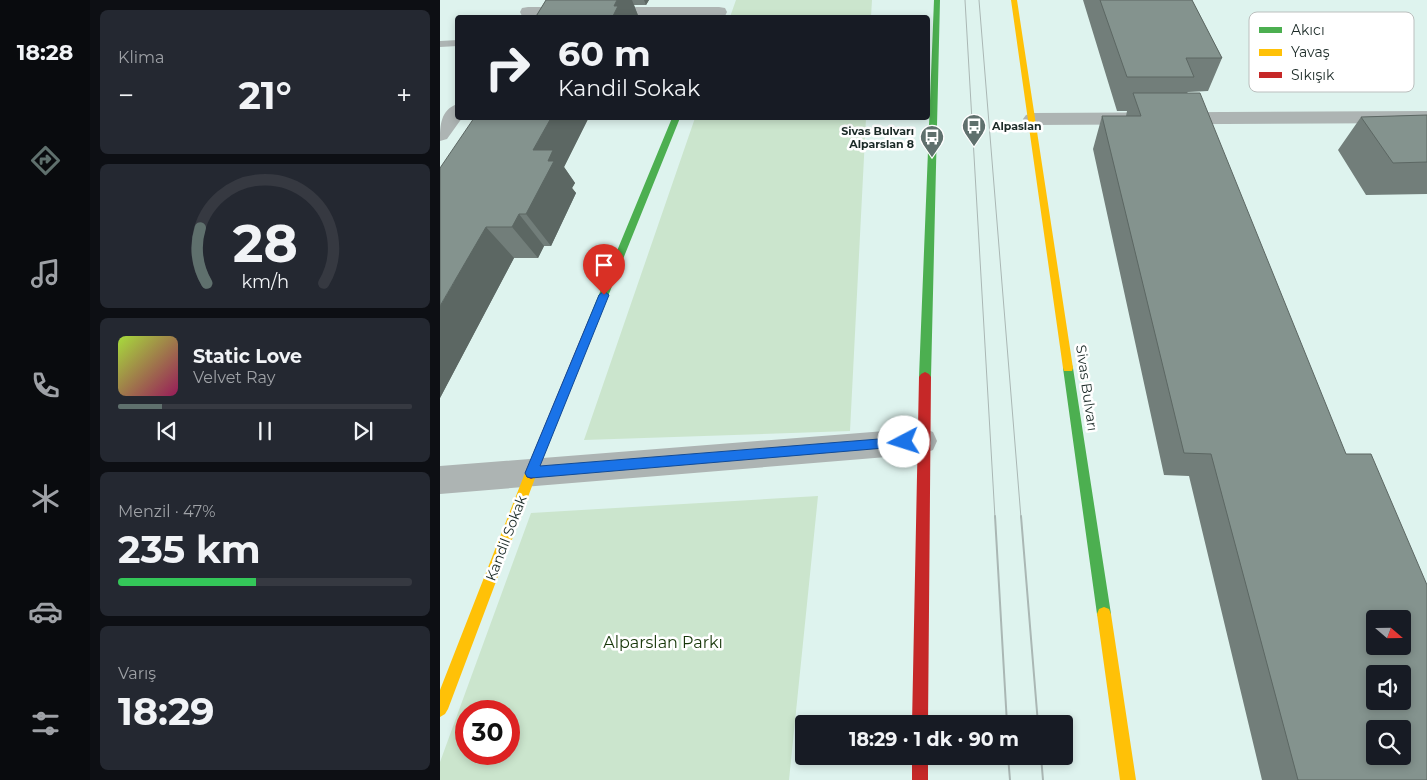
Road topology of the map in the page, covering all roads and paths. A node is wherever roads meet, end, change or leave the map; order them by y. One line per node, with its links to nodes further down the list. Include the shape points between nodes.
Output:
1 (937, 0): 12 (main road)
2 (1014, 0): 9 (main road, Sivas Bulvarı)
3 (530, 10): 4 (street)
4 (720, 10)
5 (455, 43): 6 (lane)
6 (440, 44)
7 (455, 114): 11 (street)
8 (1427, 116): 9 (street)
9 (1033, 119): 19 (main road, Sivas Bulvarı)
10 (675, 120): 13 (main road, Kandil Sokak)
11 (440, 134)
12 (923, 440): 13 (street); 16 (main road)
13 (531, 473): 14 (street); 15 (main road, Kandil Sokak)
14 (440, 480)
15 (440, 709)
16 (920, 715)
17 (920, 765): 18 (main road)
18 (920, 780)
19 (1128, 780)

